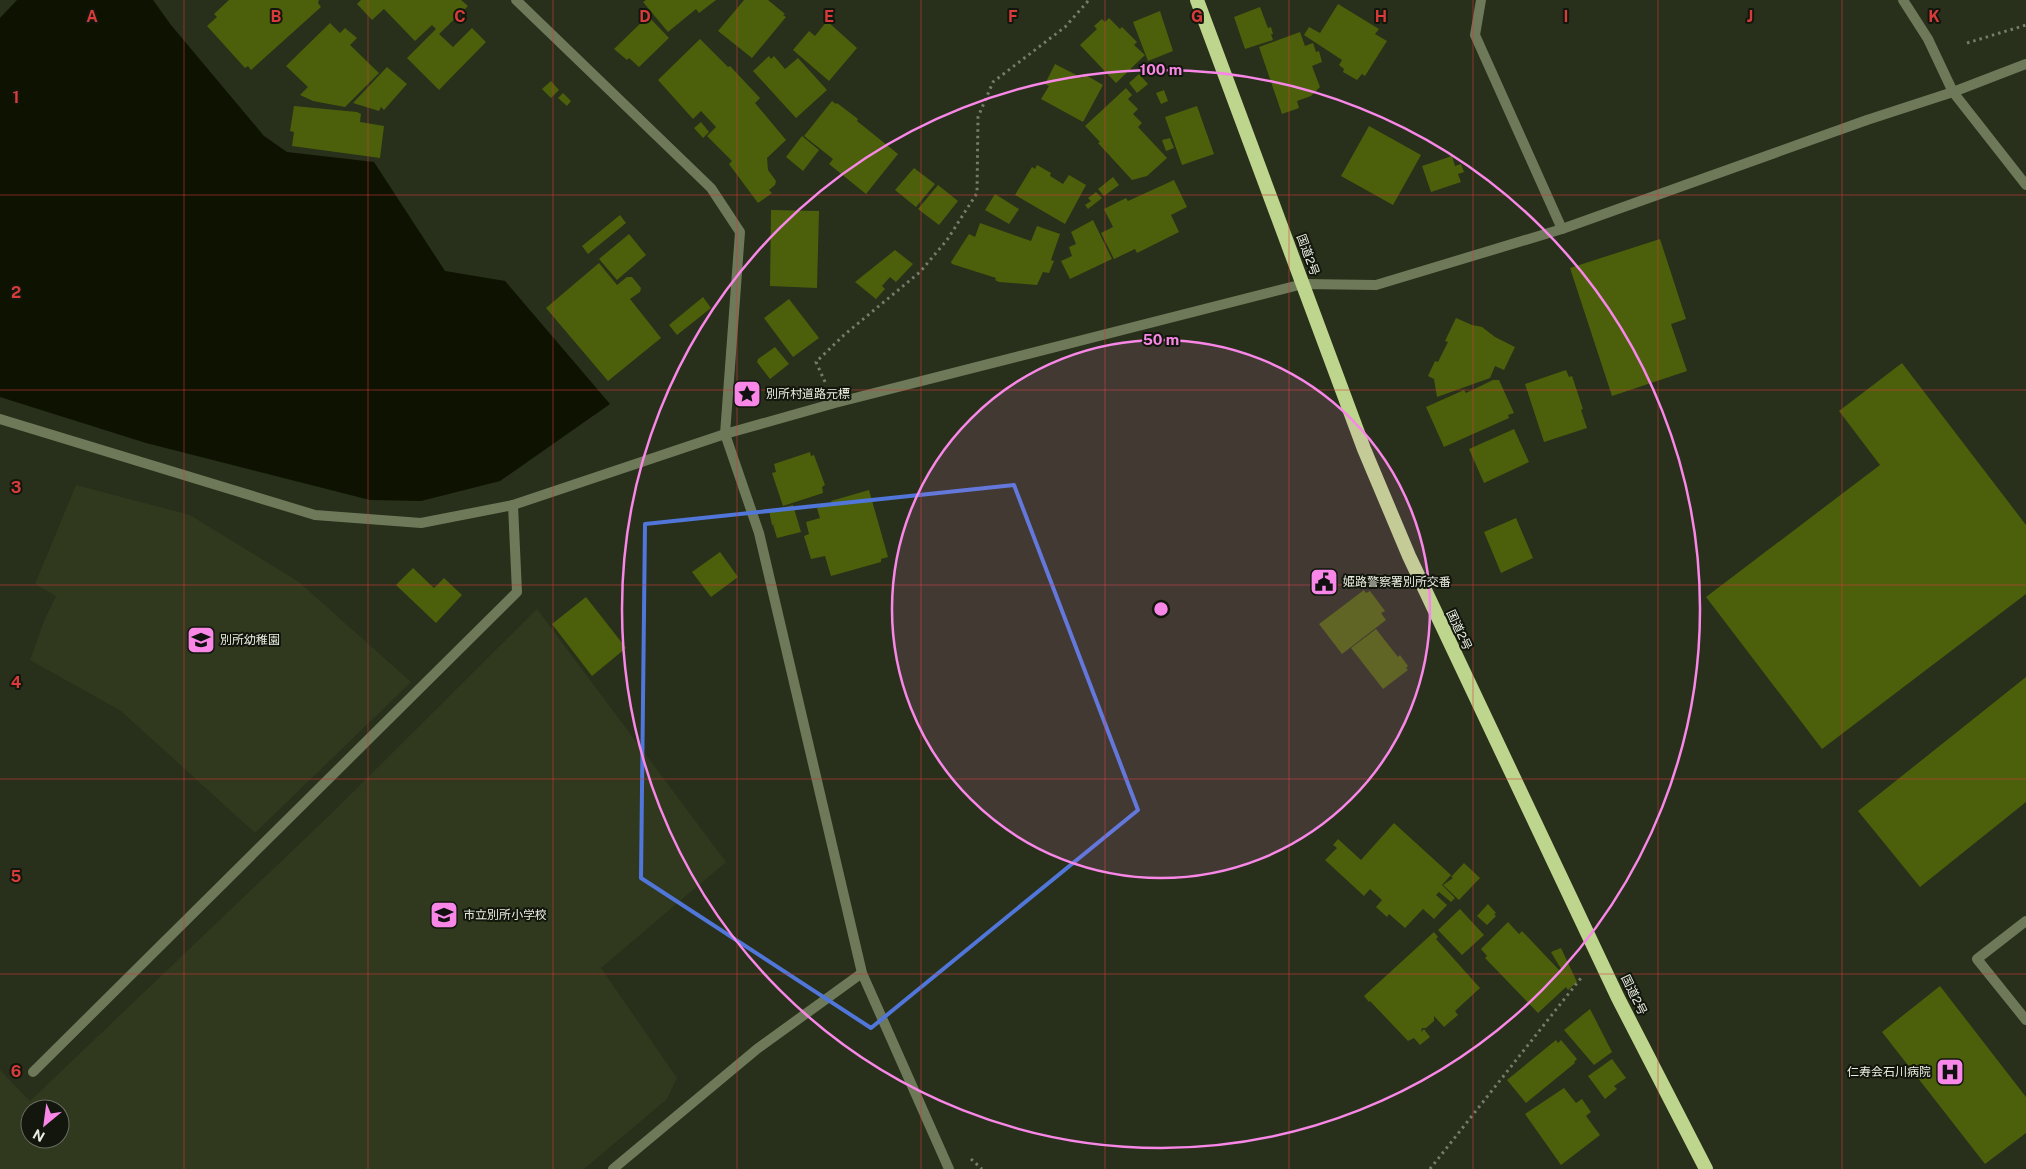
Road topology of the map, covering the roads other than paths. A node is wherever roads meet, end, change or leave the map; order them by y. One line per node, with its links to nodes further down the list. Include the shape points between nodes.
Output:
1 (516, 0): 11 (street, via 711,188 740,232)
2 (1197, 0): 9 (highway, 国道2号)
3 (1481, 0): 8 (street, via 1475,35)
4 (1903, 0): 6 (street, via 1928,40)
5 (2026, 64): 6 (street)
6 (1953, 92): 7 (street); 8 (street)
7 (2026, 185)
8 (1562, 228): 9 (street, via 1376,285)
9 (1303, 284): 11 (street); 19 (highway, 国道2号, via 1364,449 1409,556 1618,998)
10 (0, 419): 12 (street, via 315,515 421,523)
11 (725, 434): 12 (street); 14 (street, via 759,533)
12 (513, 506): 16 (street, via 517,592)
13 (2026, 921): 15 (street, via 1977,959)
14 (862, 973): 17 (street, via 757,1049); 18 (street)
15 (2026, 1020)
16 (33, 1072)
17 (613, 1169)
18 (949, 1169)
19 (1706, 1169)

